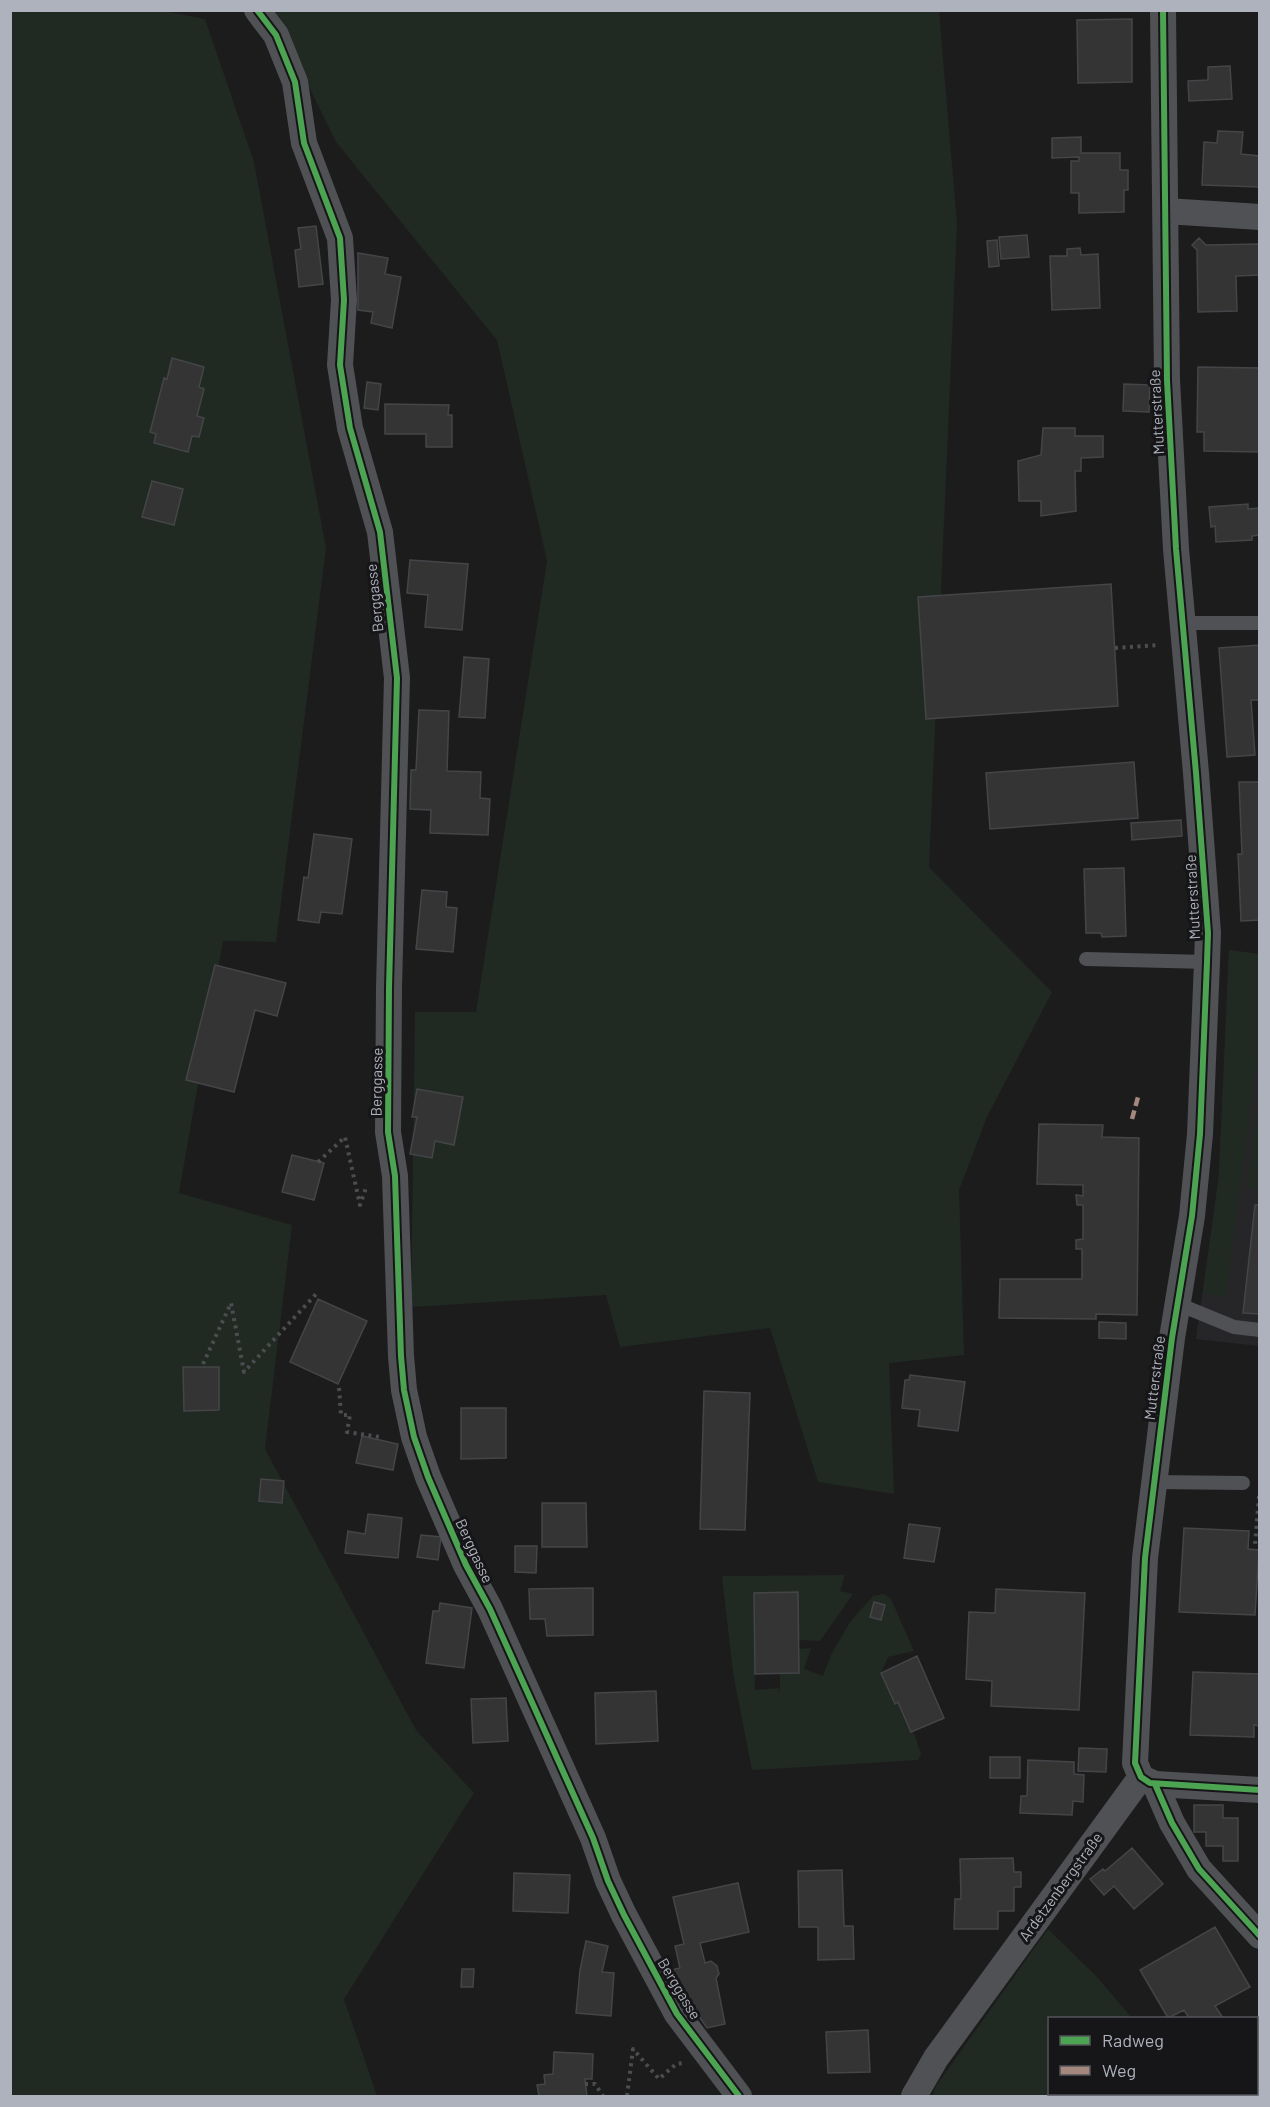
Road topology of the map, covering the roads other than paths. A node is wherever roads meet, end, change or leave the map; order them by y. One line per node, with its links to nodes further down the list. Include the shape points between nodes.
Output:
1 (257, 10): 16 (street, Berggasse, via 276,35 294,82 304,143 340,238 344,300 340,365 350,428 380,532 397,678 388,1132 395,1176 401,1356 414,1437 458,1546 490,1609 624,1915 677,2014)
2 (1163, 10): 3 (street, Mutterstraße)
3 (1166, 211): 4 (street); 6 (street, Mutterstraße, via 1167,380)
4 (1260, 218)
5 (1260, 623): 6 (lane)
6 (1183, 633): 8 (street, Mutterstraße)
7 (1086, 959): 8 (lane)
8 (1208, 962): 9 (street, Mutterstraße, via 1200,1134)
9 (1178, 1304): 10 (lane, via 1234,1327); 11 (street, Mutterstraße)
10 (1260, 1330)
11 (1155, 1482): 12 (lane); 13 (street, Mutterstraße, via 1145,1558 1135,1763)
12 (1243, 1483)
13 (1148, 1781): 14 (street); 15 (street, Mutterstraße, via 1199,1869); 17 (street, Ardetzenbergstraße, via 936,2058)
14 (1260, 1790)
15 (1260, 1936)
16 (739, 2097)
17 (914, 2097)

